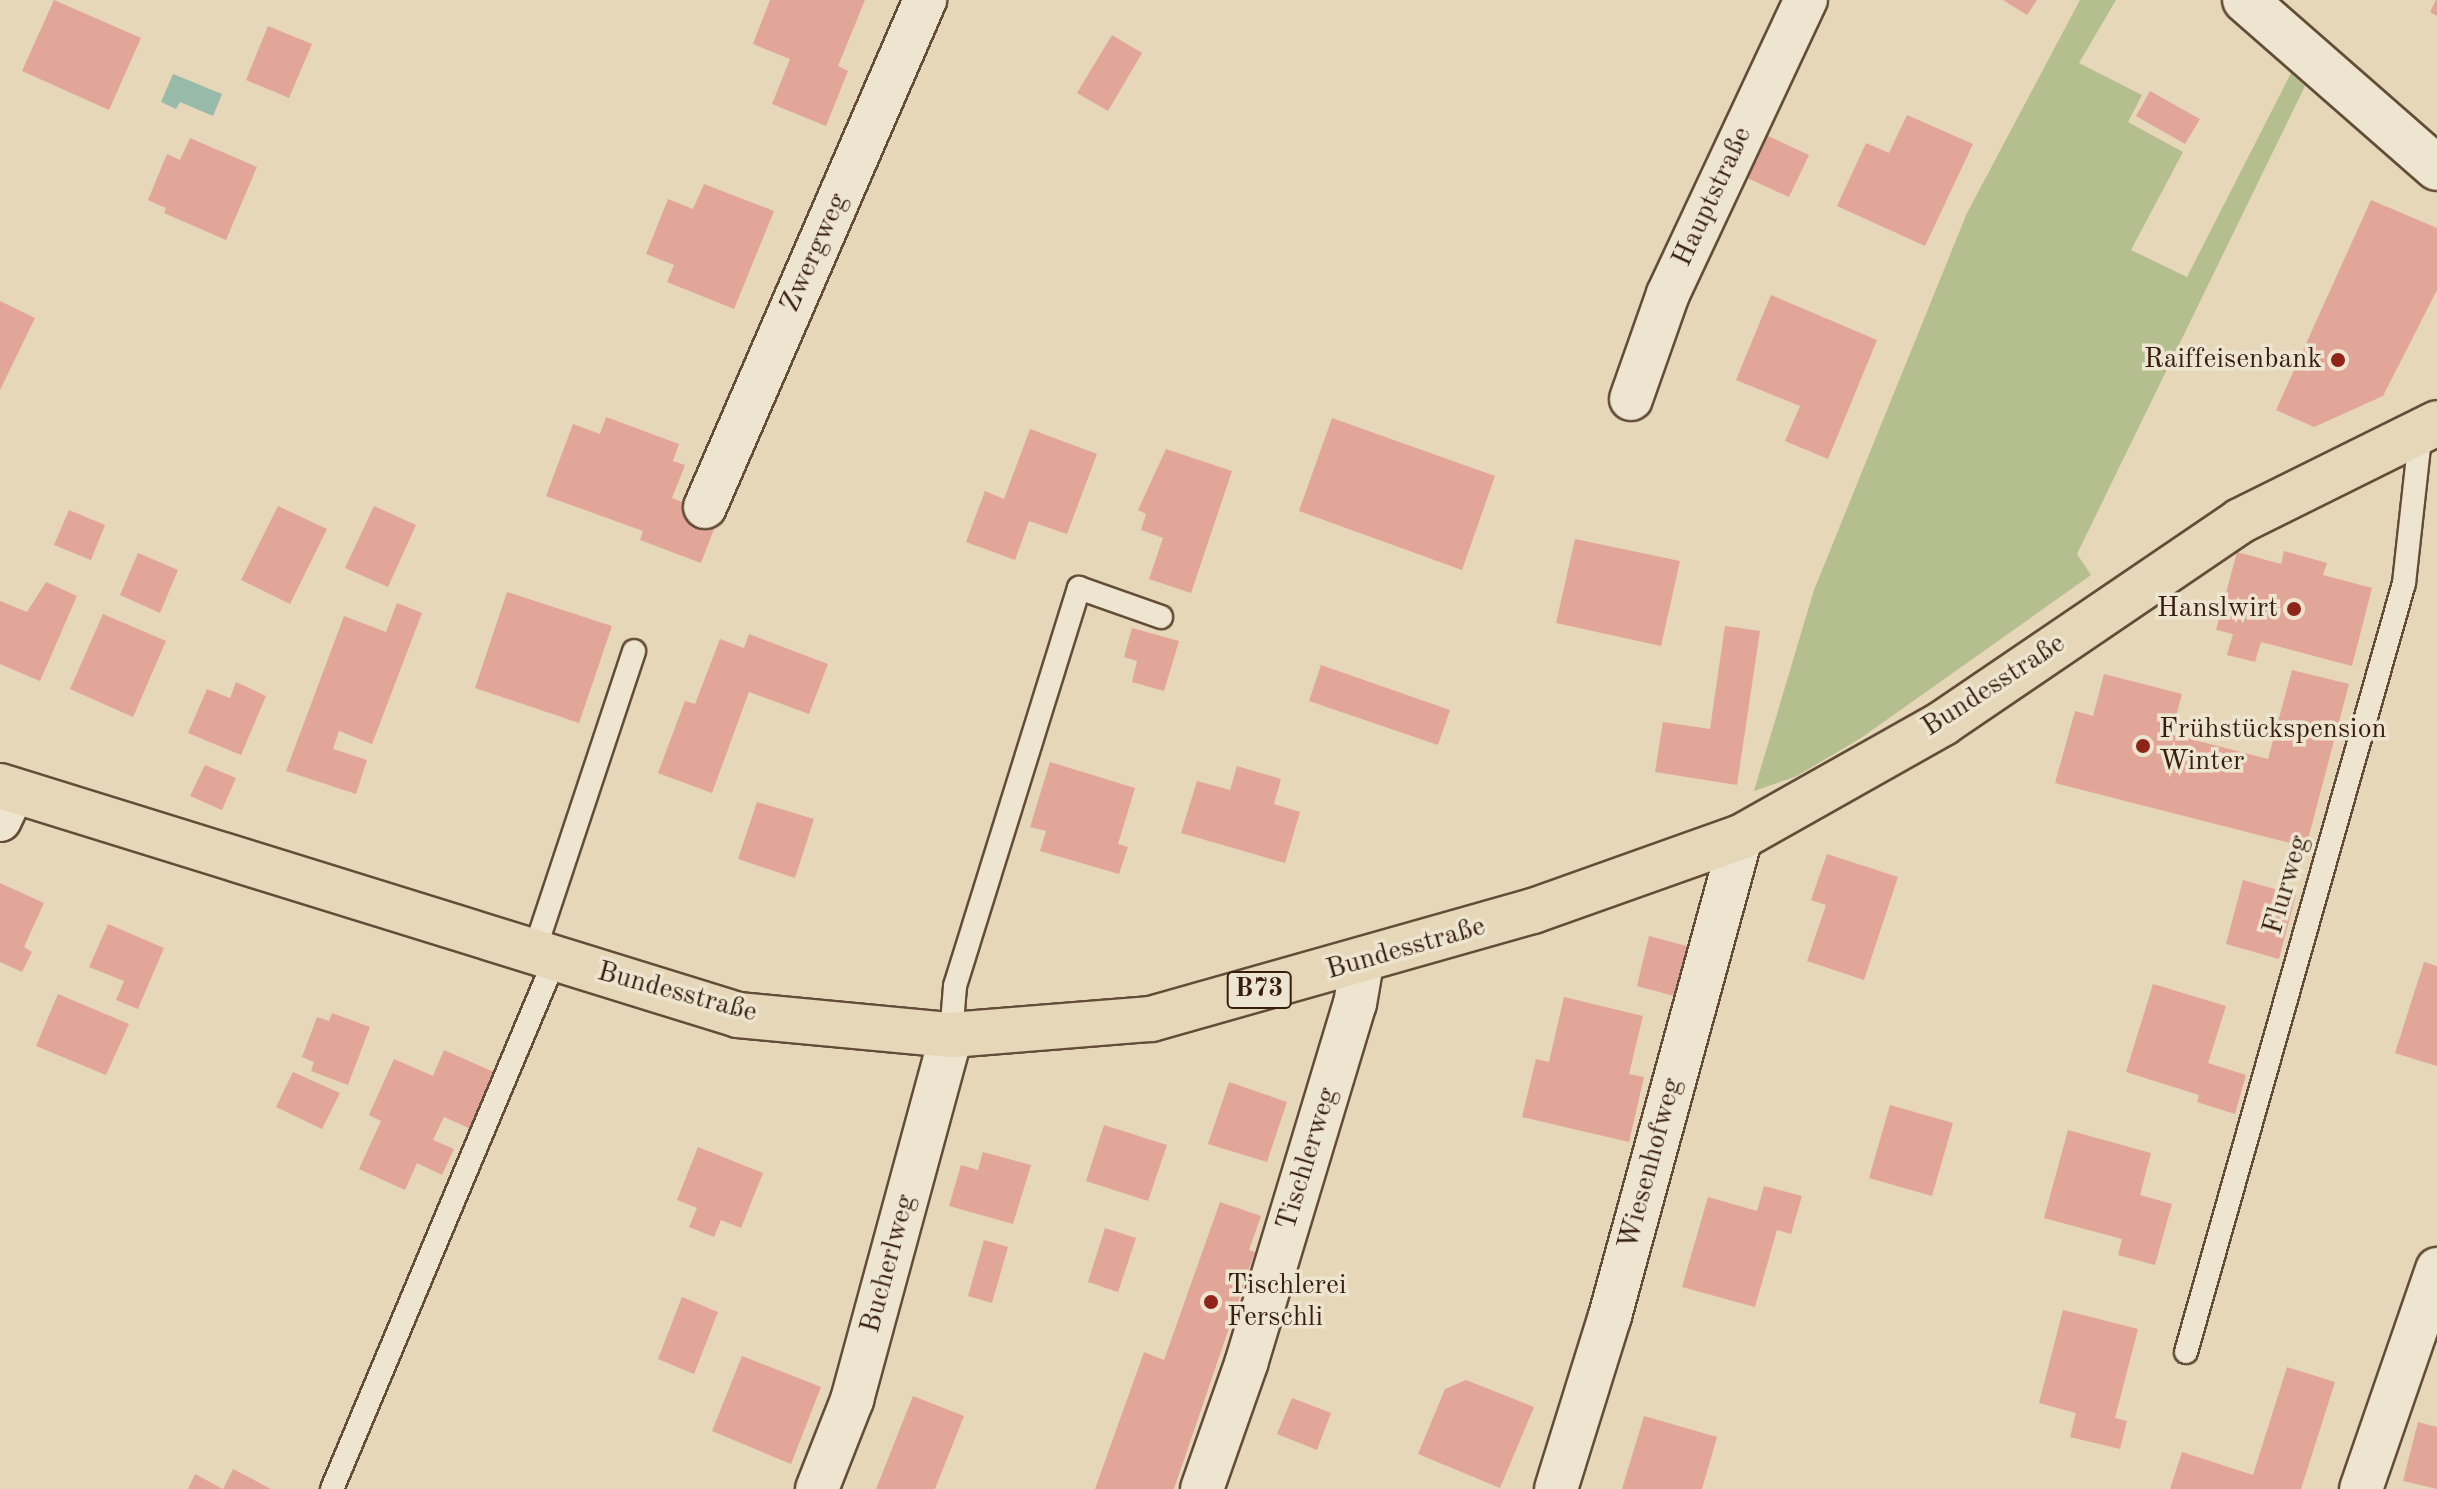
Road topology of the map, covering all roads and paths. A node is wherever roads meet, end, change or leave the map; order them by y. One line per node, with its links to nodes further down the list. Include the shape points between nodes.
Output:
1 (925, 0): 7 (street, Zwergweg)
2 (1806, 0): 5 (street, Hauptstraße, via 1668,294)
3 (2269, 9): 4 (main road)
4 (2437, 168)
5 (1631, 399)
6 (2432, 434): 11 (main road, Bundesstraße / B73, via 2240,521 1943,723); 16 (lane, Flurweg, via 2404,583)
7 (705, 507)
8 (1161, 617): 14 (lane, via 1079,588 955,986)
9 (634, 651): 12 (lane)
10 (4, 800): 12 (main road, Bundesstraße / B73)
11 (1741, 837): 13 (main road, Bundesstraße / B73, via 1533,911); 20 (street, Wiesenhofweg, via 1610,1316)
12 (544, 956): 14 (main road, Bundesstraße / B73, via 738,1015); 17 (lane)
13 (1362, 963): 14 (main road, Bundesstraße / B73, via 1151,1019); 19 (street, Tischlerweg, via 1355,1004 1260,1319)
14 (951, 1035): 18 (street, Bucherlweg, via 852,1400)
15 (2437, 1269): 21 (street)
16 (2186, 1352)
17 (332, 1489)
18 (817, 1489)
19 (1202, 1489)
20 (1556, 1489)
21 (2361, 1489)

